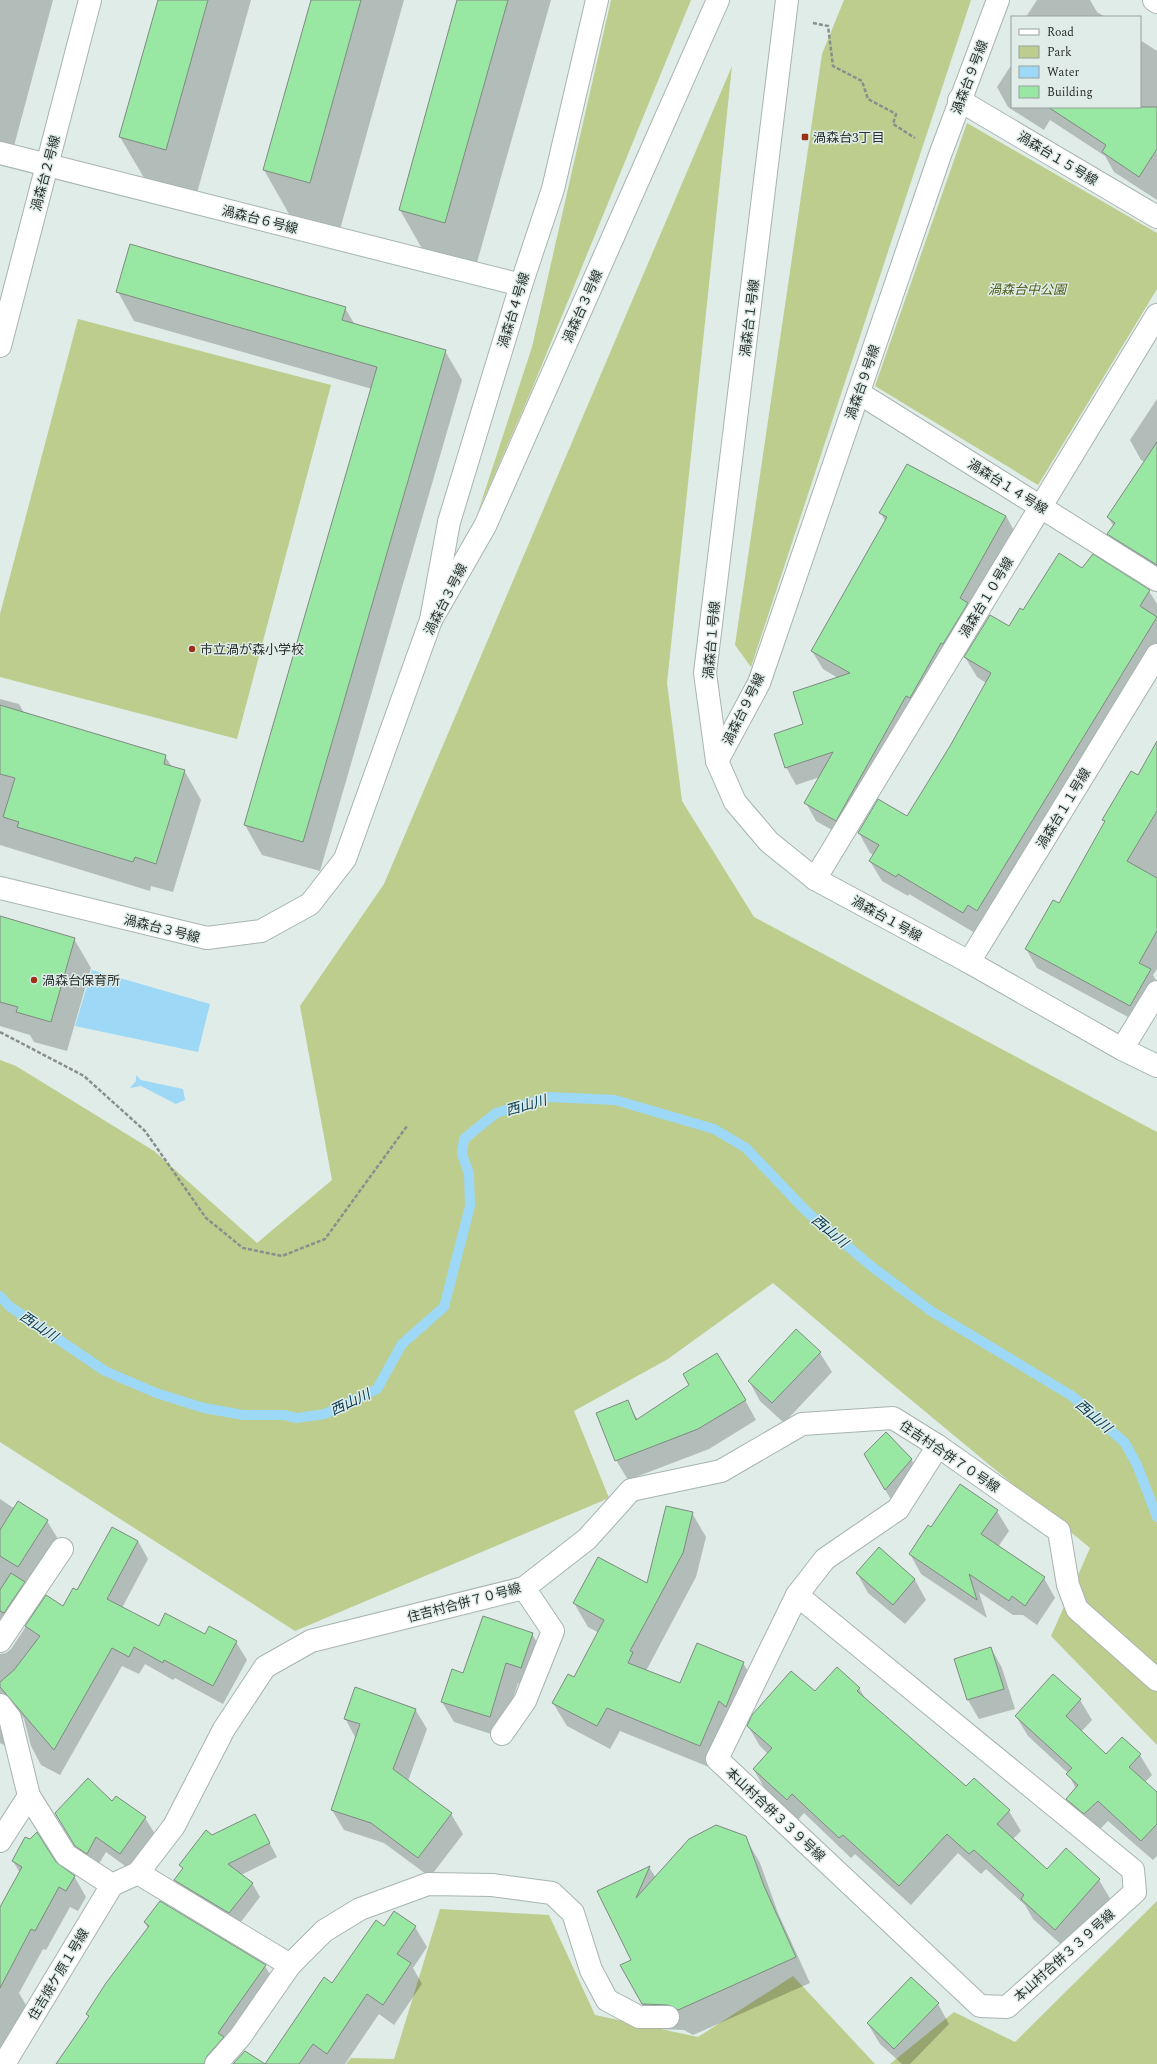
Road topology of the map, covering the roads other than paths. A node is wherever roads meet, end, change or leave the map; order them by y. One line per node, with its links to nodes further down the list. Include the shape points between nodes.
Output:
1 (90, 0): 10 (street, 渦森台２号線)
2 (597, 0): 12 (street, 渦森台４号線, via 553,189)
3 (718, 0): 18 (street, 渦森台３号線, via 485,526)
4 (998, 0): 8 (street, 渦森台９号線)
5 (1154, 0): 6 (street)
6 (1157, 2)
7 (786, 8): 20 (street, 渦森台１号線, via 706,673)
8 (960, 100): 11 (street, 渦森台１５号線); 15 (street, 渦森台９号線)
9 (0, 153): 10 (street, 渦森台６号線)
10 (46, 166): 12 (street, 渦森台６号線); 14 (street, 渦森台２号線)
11 (1157, 217)
12 (521, 285): 18 (street, 渦森台４号線, via 449,522)
13 (1157, 315): 16 (street, 渦森台１０号線)
14 (0, 346)
15 (859, 393): 16 (street, 渦森台１４号線); 20 (street, 渦森台９号線, via 759,683)
16 (1040, 506): 17 (street, 渦森台１４号線); 21 (street, 渦森台１０号線)
17 (1157, 580)
18 (431, 620): 22 (street, 渦森台３号線, via 345,859 310,904 261,931 207,938)
19 (1157, 655): 23 (street, 渦森台１１号線)
20 (717, 761): 21 (street, 渦森台１号線, via 736,802 768,842)
21 (815, 879): 23 (street, 渦森台１号線)
22 (0, 888)
23 (969, 962): 25 (street, 渦森台１号線)
24 (1157, 992): 25 (street)
25 (1122, 1049): 26 (street, 渦森台１号線)
26 (1157, 1066)
27 (938, 1446): 29 (street, 住吉村合併７０号線, via 892,1418 802,1424 721,1471 631,1490 587,1539); 30 (street, 本山村合併３３９号線, via 898,1509 825,1559); 32 (street, 住吉村合併７０号線, via 1059,1530 1068,1585 1077,1610)
28 (62, 1549): 31 (street)
29 (524, 1588): 34 (street, via 553,1631 524,1701); 37 (street, 住吉村合併７０号線, via 312,1641 265,1667 224,1729 174,1826)
30 (797, 1595): 30 (street, 本山村合併３３９号線, via 1133,1870 1135,1892 1007,2007 980,2006 718,1759)
31 (0, 1641)
32 (1157, 1680)
33 (0, 1704): 35 (street, via 10,1718)
34 (502, 1734)
35 (29, 1796): 36 (street); 38 (street, via 66,1855)
36 (0, 1841)
37 (138, 1873): 38 (street, 住吉村合併７０号線); 39 (street)
38 (112, 1885): 41 (street, 住吉焼ケ原１号線)
39 (290, 1965): 40 (street, via 324,1931 360,1909 428,1884 492,1884 552,1893 573,1913 591,1970 607,2000 639,2017); 42 (street, via 240,2037)
40 (668, 2017)
41 (4, 2064)
42 (216, 2064)

